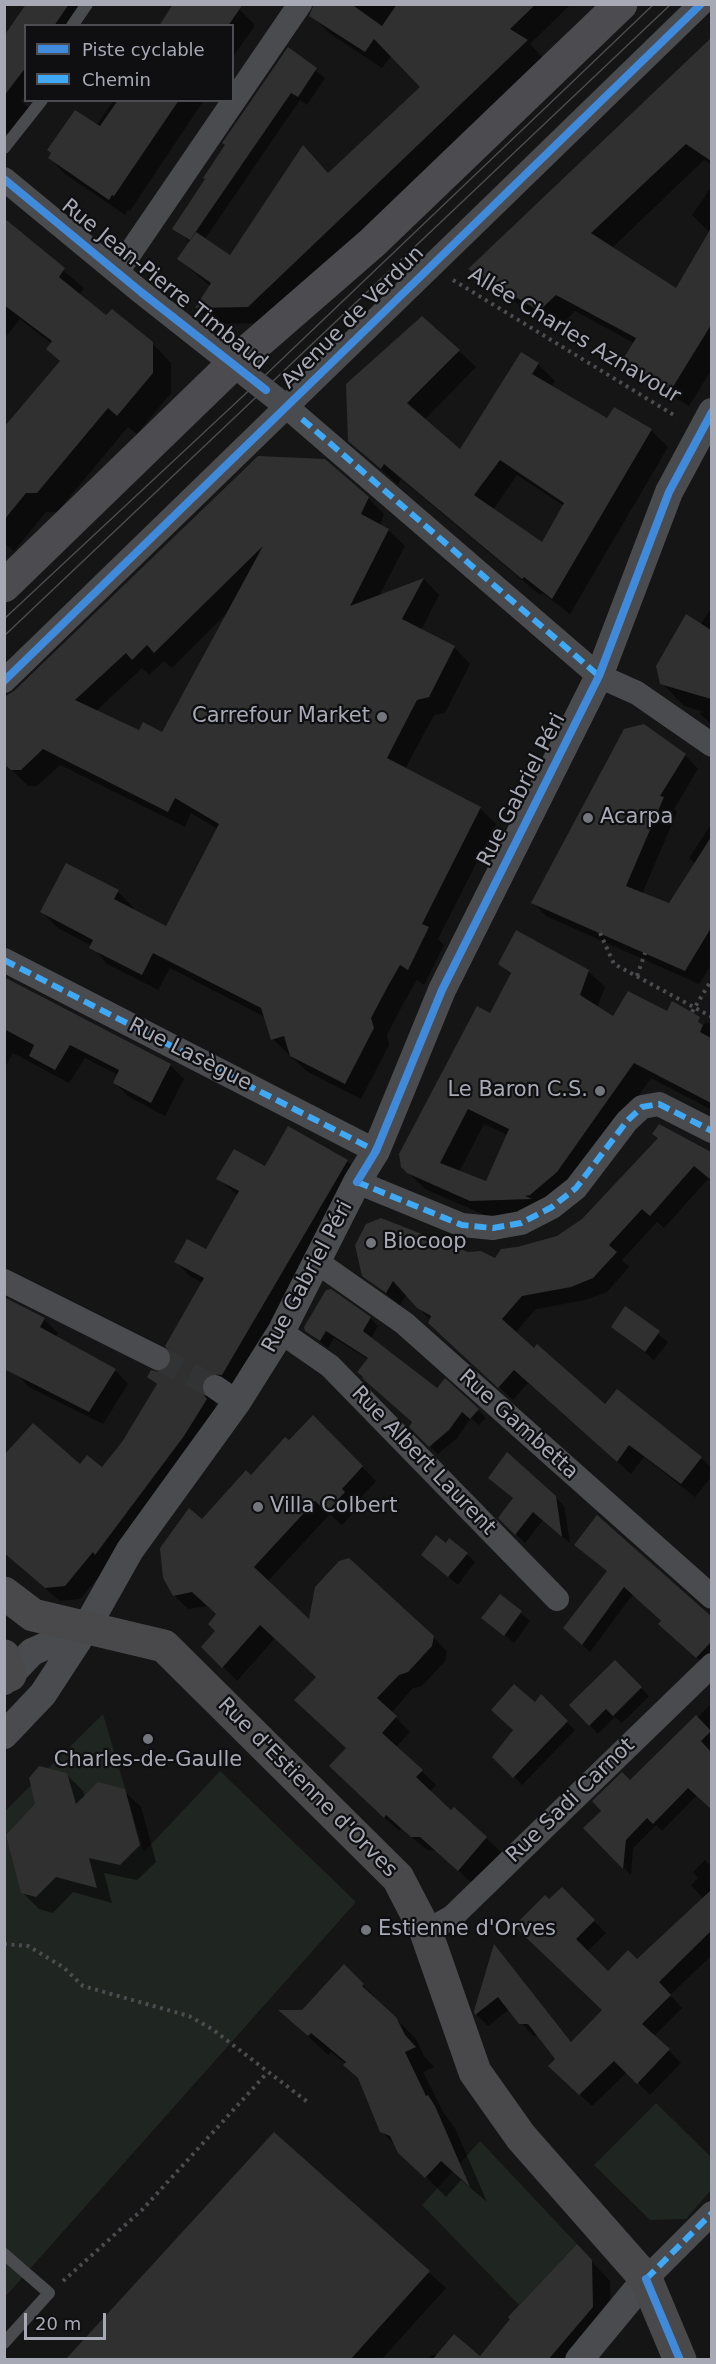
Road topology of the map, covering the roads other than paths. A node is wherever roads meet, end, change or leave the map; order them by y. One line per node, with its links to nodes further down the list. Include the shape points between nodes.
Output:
1 (87, 4): 5 (lane)
2 (300, 4): 6 (street)
3 (621, 4): 12 (main road, Avenue de Verdun, via 372,243)
4 (701, 4): 13 (street, Avenue de Verdun)
5 (73, 24)
6 (234, 101)
7 (40, 102): 9 (lane)
8 (233, 102): 11 (street)
9 (4, 148)
10 (4, 179): 11 (street, Rue Jean-Pierre Timbaud)
11 (117, 272): 12 (street, Rue Jean-Pierre Timbaud)
12 (234, 363): 13 (street, Rue Jean-Pierre Timbaud); 15 (main road, Avenue de Verdun)
13 (288, 408): 16 (street, Rue Jean-Pierre Timbaud); 17 (street, Avenue de Verdun)
14 (707, 422): 16 (street, Rue Gabriel Péri, via 669,492)
15 (4, 586)
16 (599, 676): 18 (street, Rue Jean-Pierre Timbaud, via 637,693); 21 (street, Rue Gabriel Péri, via 442,990)
17 (4, 681)
18 (711, 745)
19 (4, 960): 21 (street, Rue Lasègue)
20 (711, 1131): 22 (street, via 658,1104 642,1107 576,1188 552,1207 521,1223 493,1228 462,1225)
21 (376, 1151): 22 (street, Rue Gabriel Péri)
22 (357, 1182): 23 (street, Rue Gabriel Péri)
23 (317, 1262): 25 (street, Rue Gabriel Péri); 28 (street, Rue Gambetta, via 404,1323)
24 (4, 1281): 26 (street)
25 (281, 1332): 29 (street, Rue Albert Laurent, via 330,1366); 30 (street, Rue Gabriel Péri, via 226,1395)
26 (158, 1358)
27 (4, 1593): 30 (main road, Rue d'Estienne d'Orves, via 33,1615)
28 (711, 1597)
29 (557, 1599)
30 (86, 1628): 32 (street, via 32,1652); 33 (street, Rue Gabriel Péri, via 43,1694); 34 (main road, Rue d'Estienne d'Orves, via 164,1646 398,1878)
31 (711, 1665): 34 (street, Rue Sadi Carnot, via 452,1917)
32 (6, 1671)
33 (4, 1735)
34 (426, 1932): 37 (main road, Rue d'Estienne d'Orves, via 475,2072 521,2137)
35 (711, 2213): 37 (street)
36 (4, 2254): 38 (lane, via 49,2293)
37 (646, 2279): 39 (street); 40 (main road, Rue d'Estienne d'Orves)
38 (4, 2343)
39 (579, 2360)
40 (680, 2360)

